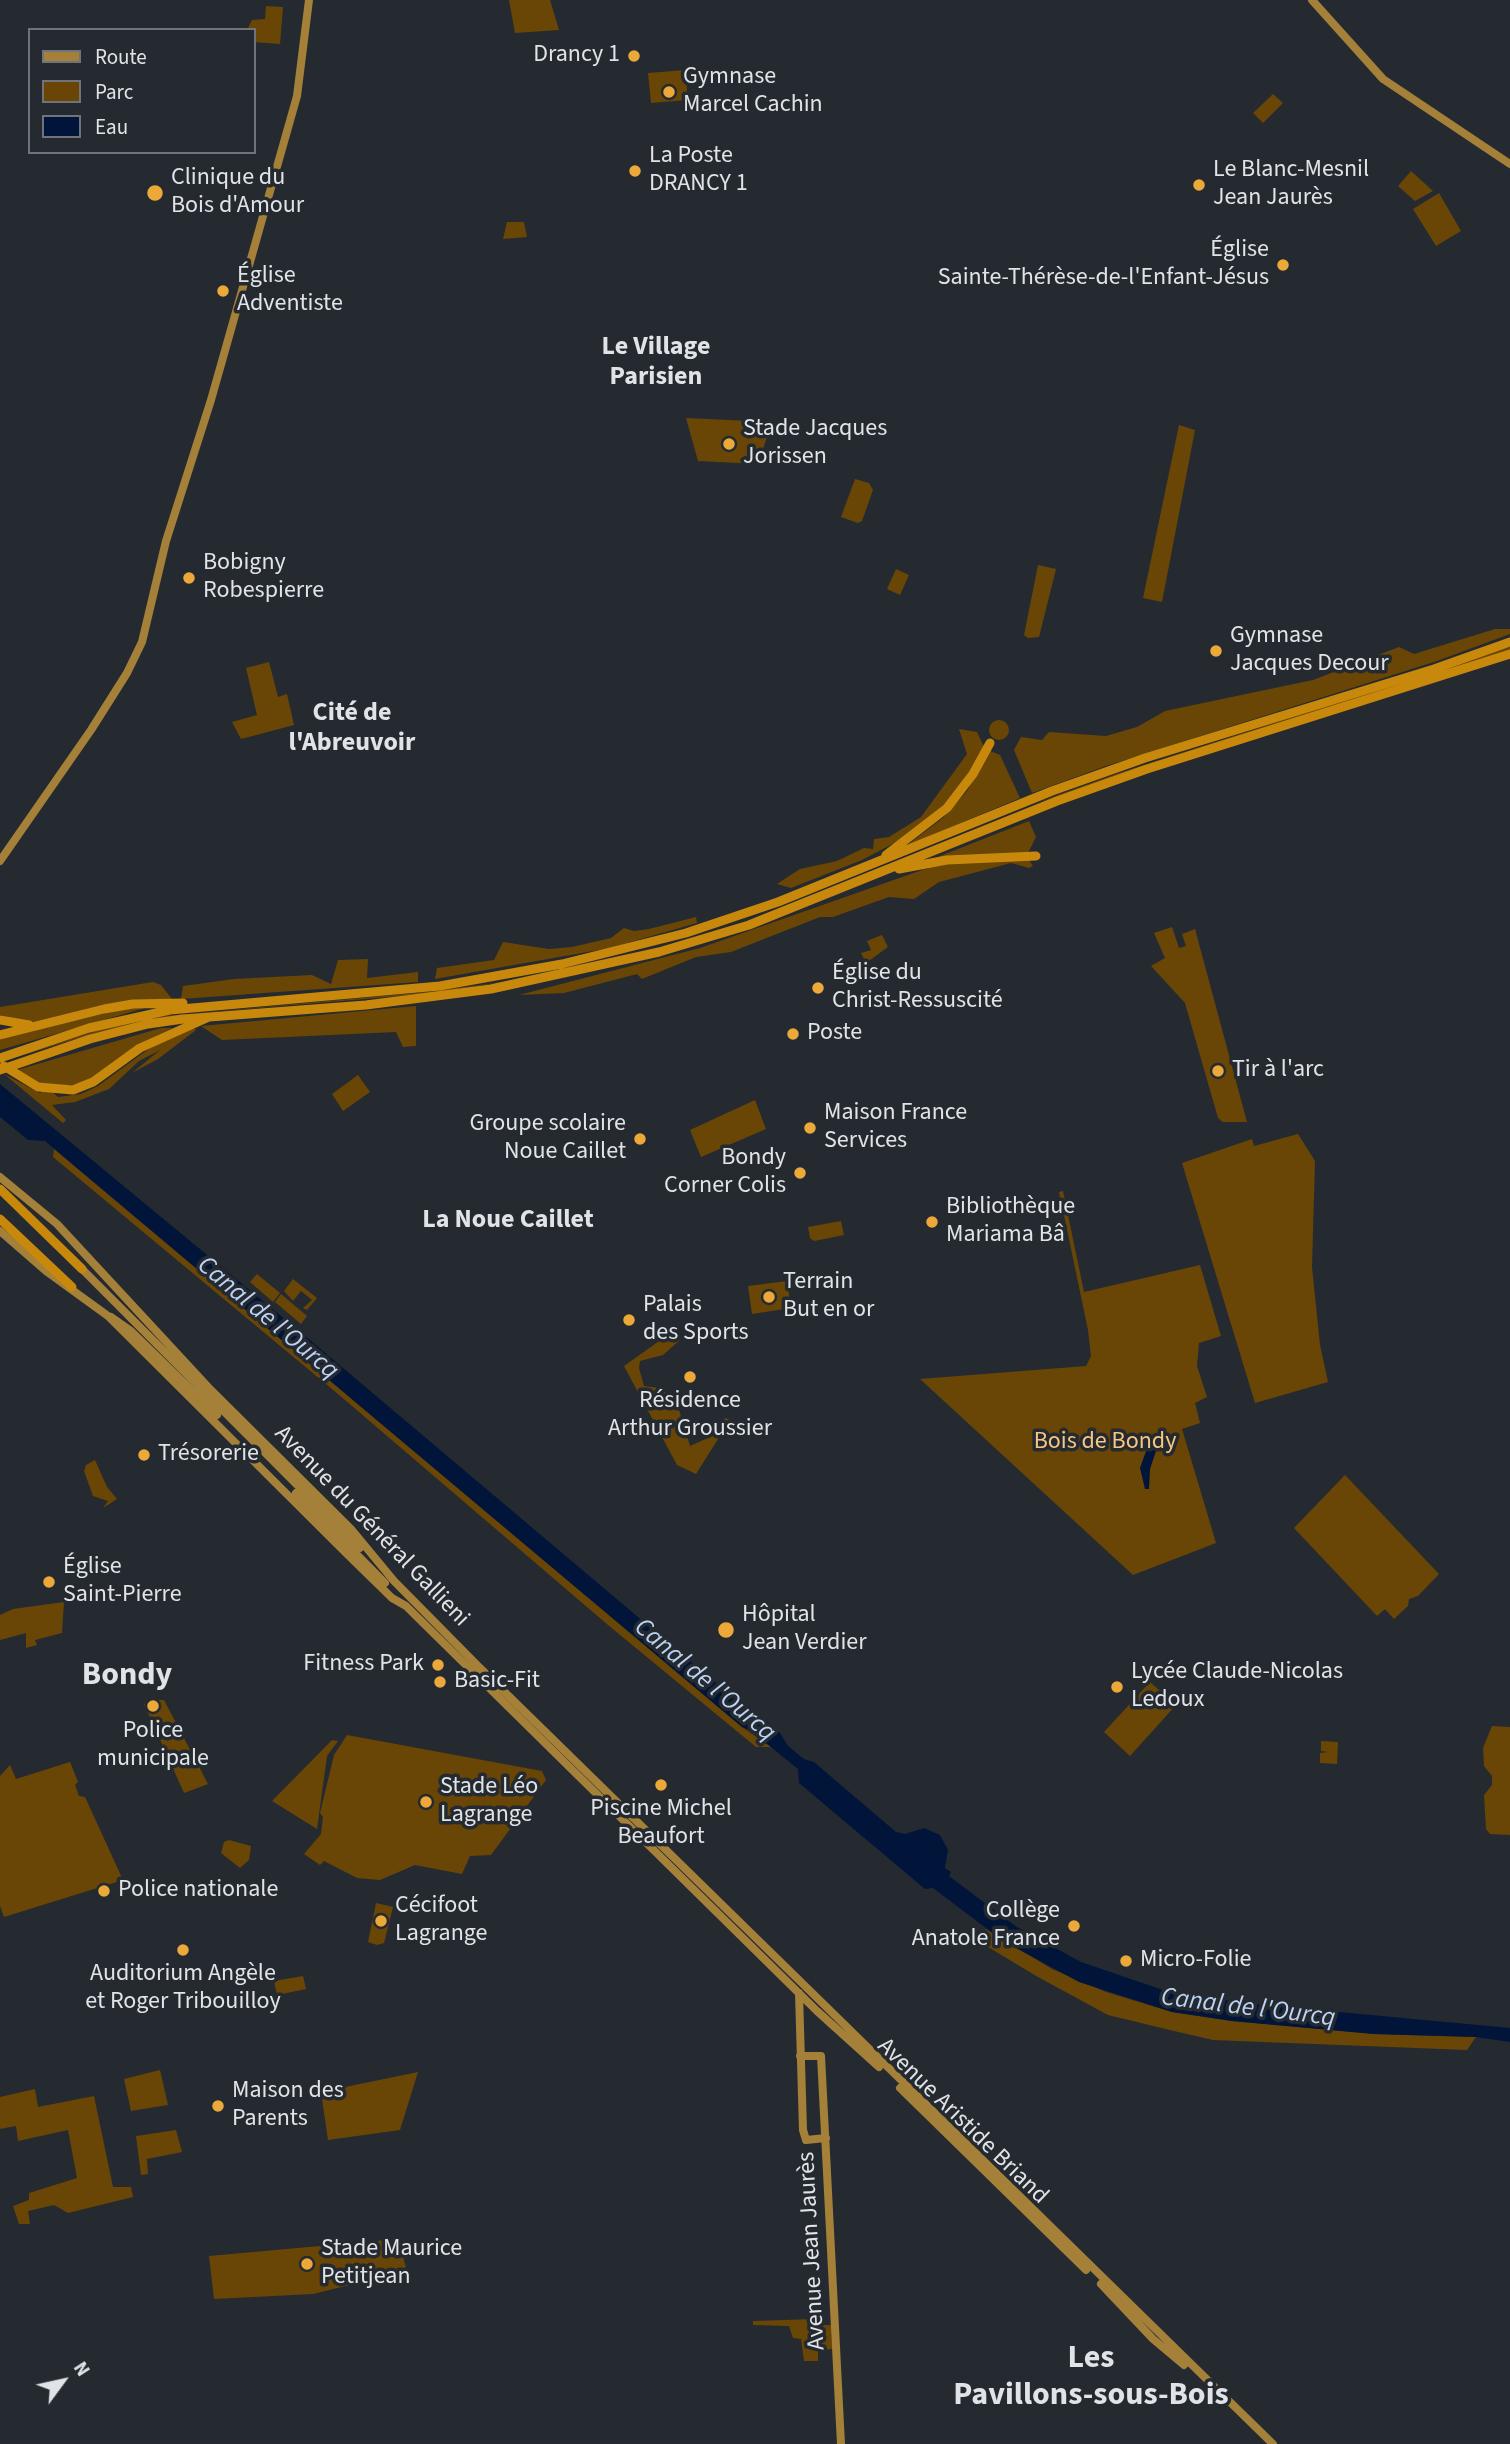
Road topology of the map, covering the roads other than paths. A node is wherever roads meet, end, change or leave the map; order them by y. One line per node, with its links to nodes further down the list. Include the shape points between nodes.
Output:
1 (309, 0): 10 (main road, via 297,96 136,656)
2 (1312, 0): 3 (main road, via 1382,79)
3 (1482, 145): 4 (main road); 5 (main road)
4 (1510, 158)
5 (1510, 164)
6 (1510, 642): 11 (highway, via 1145,758)
7 (1510, 654): 12 (highway, via 1147,769)
8 (990, 743): 11 (highway, via 947,808)
9 (1036, 856): 12 (highway, via 957,859 906,870)
10 (0, 861)
11 (879, 862): 13 (highway, via 686,933 562,964 440,986)
12 (894, 868): 14 (highway, via 749,925 570,973 415,999)
13 (191, 1007): 16 (highway, via 184,1003 133,1004); 18 (highway, via 99,1026)
14 (210, 1016): 19 (highway, via 134,1027); 19 (highway, via 140,1048 93,1082 73,1090 38,1087)
15 (0, 1020): 16 (highway, via 26,1026)
16 (51, 1023): 17 (highway)
17 (0, 1035)
18 (2, 1059): 19 (highway)
19 (15, 1068): 20 (highway)
20 (0, 1070)
21 (0, 1177): 28 (main road, Avenue du Général Gallieni, via 57,1224)
22 (0, 1189): 25 (highway)
23 (0, 1219): 26 (highway)
24 (0, 1231): 26 (main road, Avenue du Général Gallieni)
25 (82, 1269): 28 (main road); 29 (main road)
26 (72, 1287): 27 (main road, Avenue du Général Gallieni)
27 (108, 1316): 29 (main road, via 131,1331); 32 (main road, Avenue du Général Gallieni, via 392,1598)
28 (140, 1316): 31 (main road, Avenue du Général Gallieni, via 351,1528)
29 (225, 1420): 30 (main road)
30 (267, 1461): 31 (main road); 32 (main road)
31 (389, 1577): 34 (main road, Avenue du Général Gallieni)
32 (406, 1606): 33 (main road, Avenue du Général Gallieni)
33 (632, 1826): 35 (main road, Avenue Aristide Briand)
34 (717, 1901): 35 (main road, Avenue Aristide Briand)
35 (805, 1992): 36 (main road, Avenue Aristide Briand); 37 (main road, Avenue Aristide Briand); 38 (main road)
36 (827, 2007): 37 (main road); 42 (main road, Avenue Aristide Briand)
37 (817, 2011): 41 (main road, Avenue Aristide Briand)
38 (801, 2052): 39 (main road, Avenue Jean Jaurès, via 817,2056); 39 (main road, via 806,2140)
39 (826, 2133): 40 (main road, Avenue Jean Jaurès)
40 (841, 2444)
41 (1265, 2444)
42 (1273, 2444)

